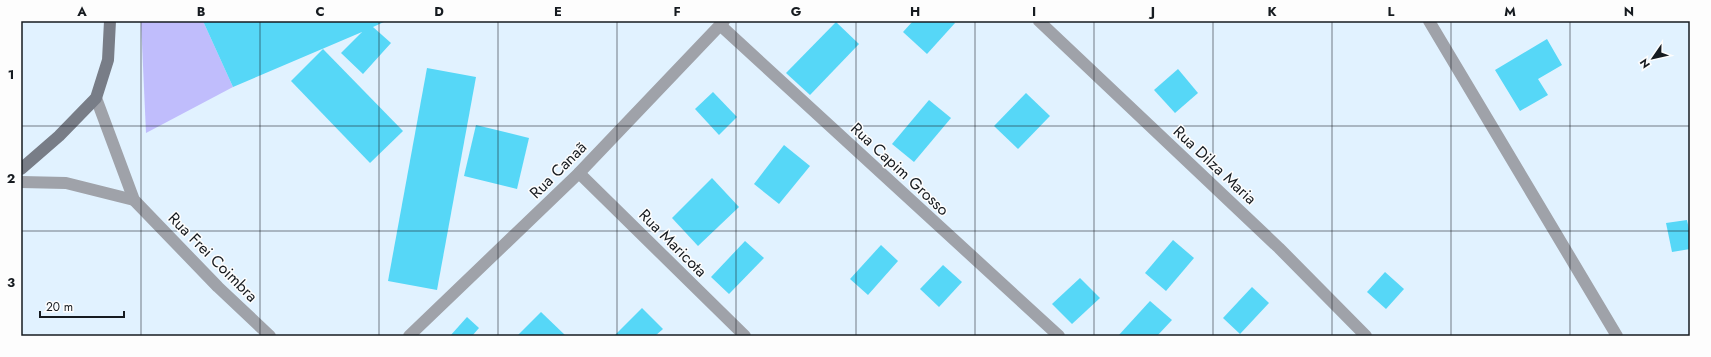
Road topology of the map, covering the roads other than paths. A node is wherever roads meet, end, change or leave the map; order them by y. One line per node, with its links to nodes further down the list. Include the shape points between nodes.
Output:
1 (110, 21): 5 (street, via 108,60)
2 (1039, 21): 14 (street, Rua Dilza Maria, via 1279,248)
3 (1429, 21): 15 (street)
4 (722, 23): 7 (street, Rua Canaã); 13 (street, Rua Capim Grosso)
5 (96, 98): 6 (street, via 59,136); 9 (street, Rua Frei Coimbra)
6 (21, 169)
7 (579, 172): 11 (street, Rua Canaã); 12 (street, Rua Maricota)
8 (21, 182): 9 (street, via 66,183)
9 (134, 200): 10 (street, Rua Frei Coimbra, via 218,287)
10 (270, 336)
11 (409, 336)
12 (745, 336)
13 (1059, 336)
14 (1366, 336)
15 (1617, 336)

